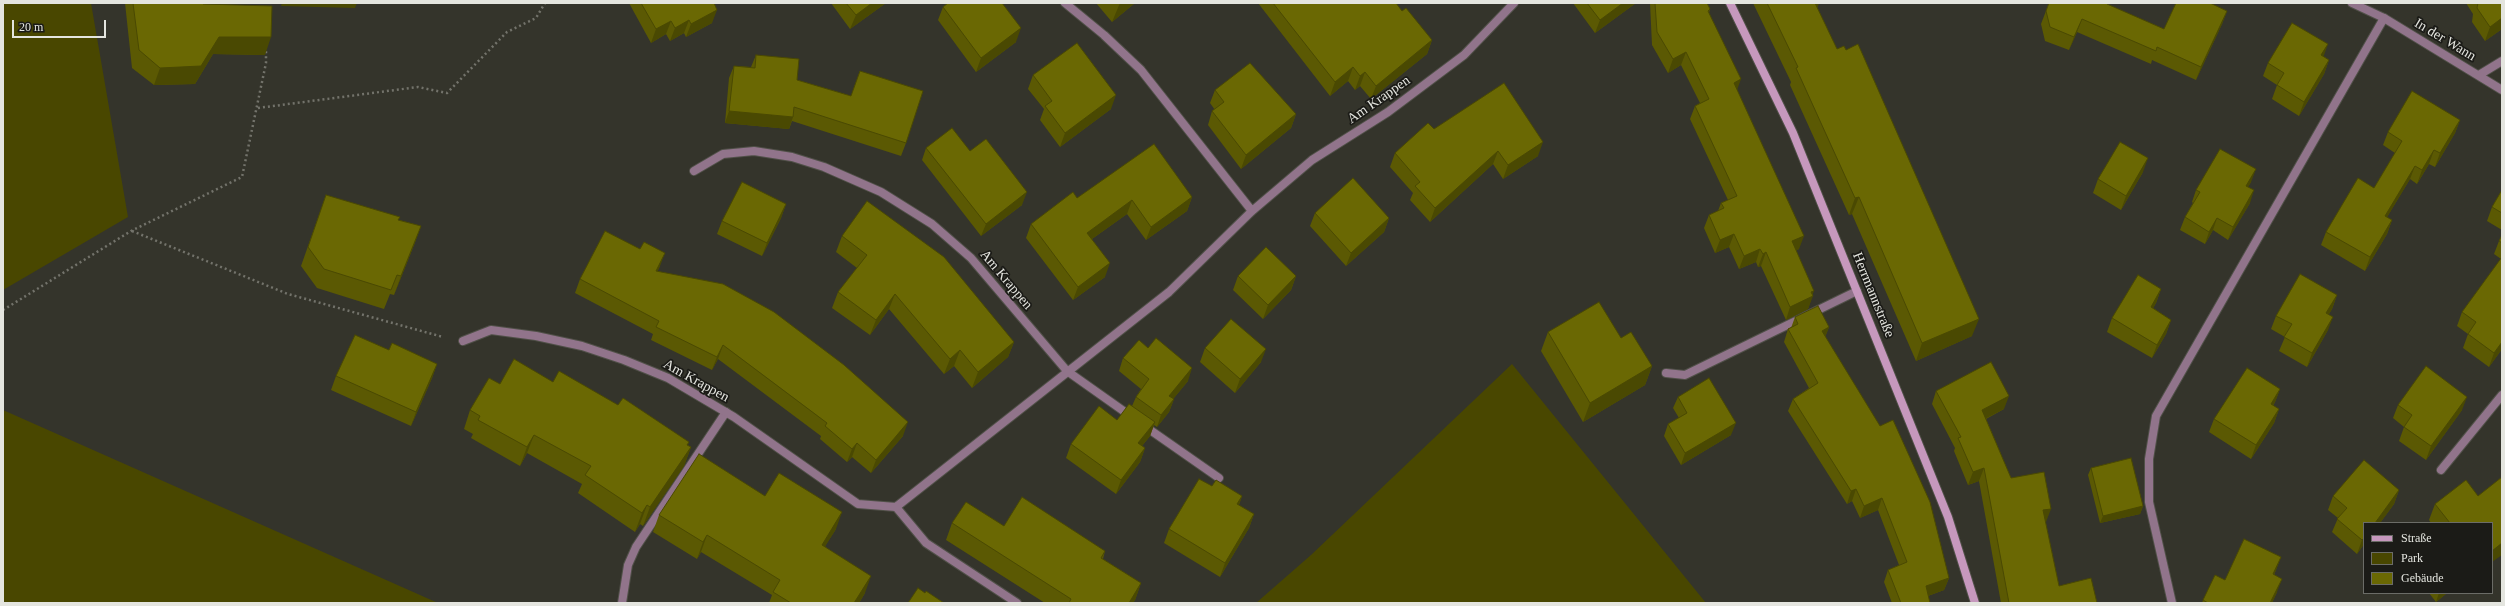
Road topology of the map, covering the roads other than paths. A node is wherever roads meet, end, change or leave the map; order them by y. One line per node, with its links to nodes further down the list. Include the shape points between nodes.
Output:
1 (1065, 3): 10 (street, via 1104,34 1141,70)
2 (1514, 3): 10 (street, Am Krappen, via 1464,55 1388,112 1312,160)
3 (1730, 3): 11 (street, Herrmannstraße, via 1793,133)
4 (2352, 3): 5 (street, In der Wann)
5 (2384, 18): 7 (street, In der Wann); 23 (street, via 2156,416 2149,459 2149,502)
6 (2502, 61): 7 (street)
7 (2479, 75): 8 (street, In der Wann)
8 (2502, 90)
9 (694, 171): 13 (street, Am Krappen, via 723,154 754,151 792,157 824,167 881,192 932,224 971,258)
10 (1252, 211): 13 (street, Am Krappen, via 1168,292)
11 (1857, 291): 14 (street, via 1685,375); 22 (street, Herrmannstraße, via 1948,517)
12 (463, 341): 16 (street, Am Krappen, via 491,330 582,346 668,378)
13 (1067, 372): 18 (street, Am Krappen); 19 (street, Am Krappen)
14 (1666, 373)
15 (2502, 395): 17 (street)
16 (726, 412): 19 (street, Am Krappen, via 858,504); 20 (street, via 636,547 628,565)
17 (2441, 470)
18 (1219, 478)
19 (896, 507): 21 (street, via 926,542)
20 (622, 603)
21 (1017, 603)
22 (1975, 603)
23 (2172, 603)

